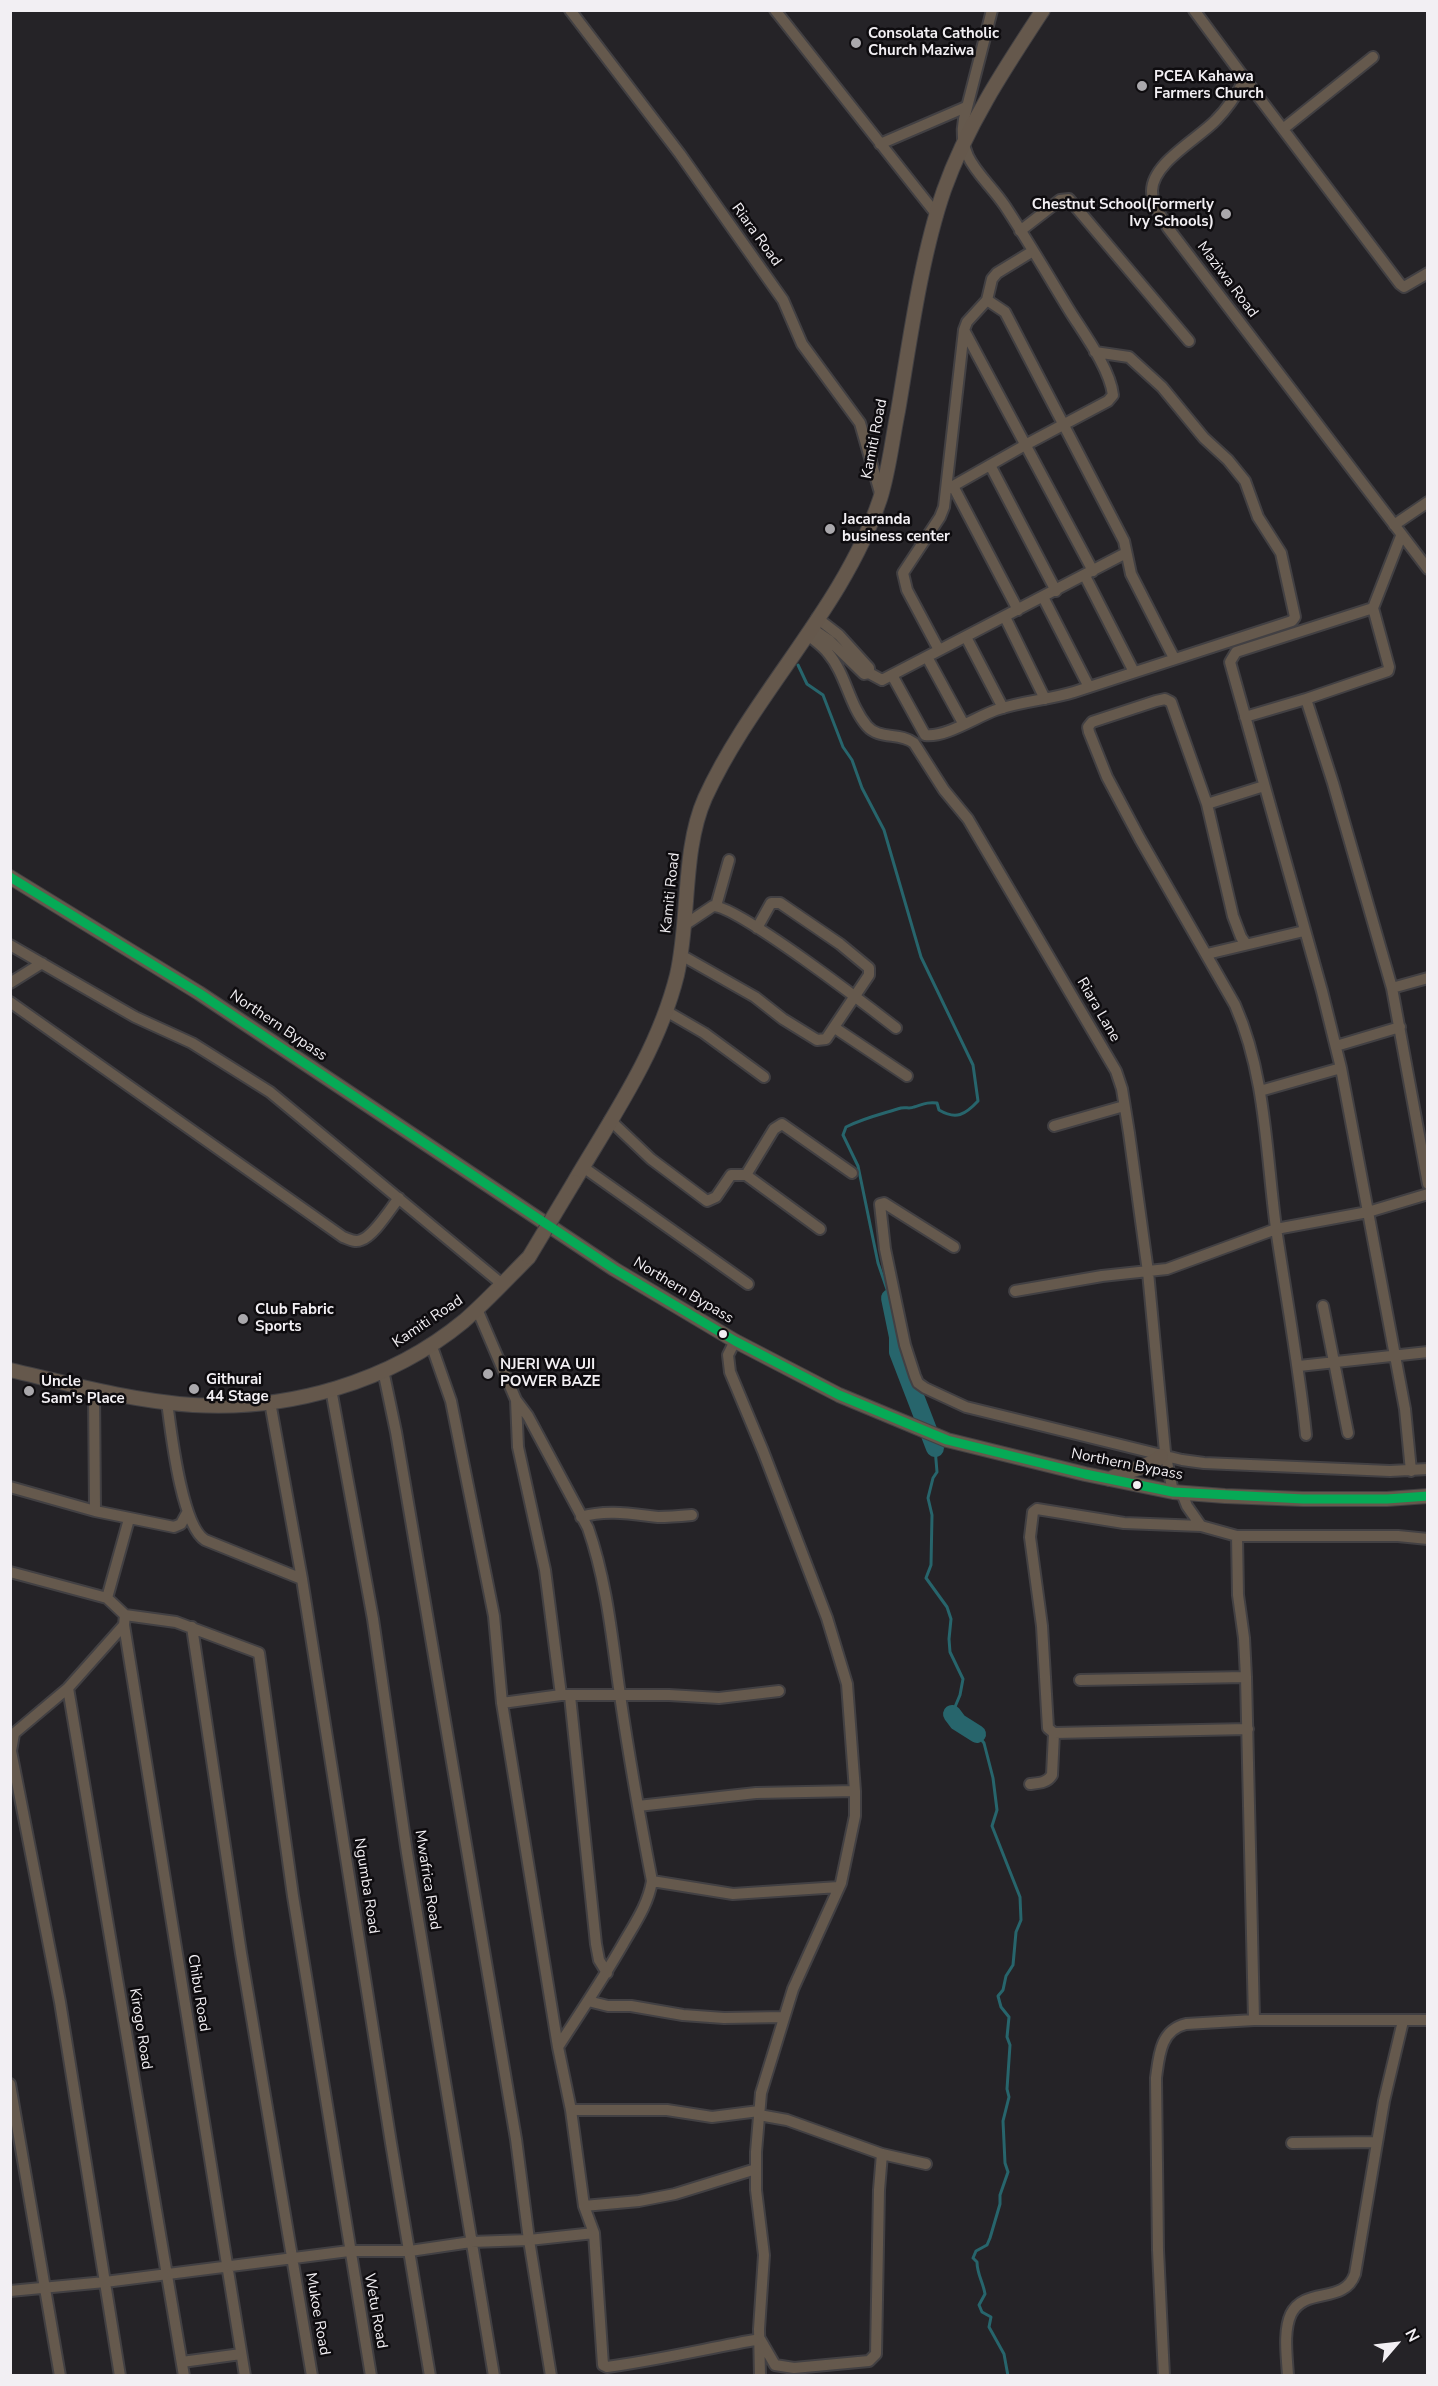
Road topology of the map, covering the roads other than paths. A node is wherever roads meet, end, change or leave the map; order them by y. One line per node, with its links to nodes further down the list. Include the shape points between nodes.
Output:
1 (570, 10): 24 (street, Riara Road, via 680,154 783,300 802,344 860,423)
2 (775, 10): 10 (street)
3 (993, 10): 8 (street)
4 (1043, 10): 11 (main road, Kamiti Road)
5 (1194, 10): 7 (street)
6 (1373, 57): 9 (street)
7 (1245, 79): 9 (street); 26 (street, Maziwa Road, via 1215,122 1165,164 1152,190 1155,205 1168,228)
8 (966, 107): 10 (street); 11 (street)
9 (1283, 129): 15 (street, via 1400,284 1410,285)
10 (880, 144): 12 (street)
11 (962, 144): 12 (main road, Kamiti Road); 13 (street, via 980,177)
12 (937, 215): 24 (main road, Kamiti Road)
13 (1020, 231): 14 (street); 18 (street, via 1060,200 1069,199)
14 (1033, 251): 16 (street, via 997,273); 19 (street)
15 (1428, 273)
16 (987, 300): 17 (street, via 969,318); 20 (street, via 1005,312)
17 (964, 330): 21 (street); 23 (street)
18 (1189, 341)
19 (1095, 352): 20 (street, via 1113,395); 40 (street, via 1129,357 1162,387 1245,481 1258,517 1283,558 1295,617 1292,621)
20 (1065, 424): 21 (street); 28 (street, via 1124,541)
21 (1027, 444): 22 (street); 30 (street)
22 (990, 465): 23 (street); 31 (street)
23 (950, 488): 34 (street); 38 (street, via 940,517 903,573 906,590)
24 (881, 496): 36 (main road, Kamiti Road, via 861,546)
25 (1428, 502): 26 (street)
26 (1394, 525): 27 (street, Maziwa Road)
27 (1401, 536): 29 (street, Maziwa Road); 33 (street)
28 (1126, 553): 30 (street); 40 (street, via 1137,588)
29 (1428, 569)
30 (1089, 574): 31 (street); 41 (street)
31 (1056, 591): 32 (street)
32 (1043, 597): 34 (street); 43 (street)
33 (1372, 608): 45 (street, via 1388,671); 47 (street, via 1236,652 1230,662)
34 (1018, 610): 35 (street)
35 (1005, 617): 37 (street); 44 (street)
36 (812, 627): 42 (street, via 864,674 879,680); 54 (main road, Kamiti Road, via 748,722 700,811 694,832); 76 (street, Riara Lane, via 868,728 914,743 977,831 1116,1071)
37 (966, 637): 38 (street); 46 (street)
38 (939, 651): 39 (street)
39 (927, 657): 42 (street); 48 (street)
40 (1174, 658): 41 (street)
41 (1134, 672): 43 (street)
42 (892, 675): 48 (street, via 925,735 939,735)
43 (1089, 687): 44 (street)
44 (1045, 699): 46 (street)
45 (1306, 699): 47 (street); 64 (street)
46 (1003, 708): 48 (street)
47 (1245, 717): 49 (street)
48 (963, 723)
49 (1264, 786): 50 (street); 56 (street)
50 (1207, 804): 57 (street, via 1233,916); 59 (street, via 1170,700 1156,701 1089,724 1107,777)
51 (729, 860): 53 (street)
52 (10, 877): 95 (main road, Northern Bypass, via 199,993 614,1269)
53 (716, 906): 54 (street); 55 (street)
54 (686, 924): 60 (main road, Kamiti Road)
55 (757, 927): 65 (street); 65 (street, via 771,903 777,902 840,944 870,971)
56 (1304, 931): 57 (street); 71 (street)
57 (1246, 944): 59 (street)
58 (10, 945): 61 (street)
59 (1207, 954): 75 (street, via 1242,1021)
60 (681, 955): 67 (main road, Kamiti Road); 69 (street, via 755,997 817,1040 826,1039)
61 (42, 963): 63 (street); 84 (street, via 135,1017 192,1043 270,1092)
62 (1428, 978): 64 (street)
63 (10, 983)
64 (1392, 988): 68 (street)
65 (855, 997): 69 (street); 70 (street)
66 (10, 1002): 84 (street, via 343,1237 353,1241 369,1235)
67 (666, 1011): 74 (street); 77 (main road, Kamiti Road, via 644,1062)
68 (1400, 1027): 71 (street); 82 (street)
69 (835, 1028): 73 (street)
70 (896, 1028)
71 (1336, 1046): 72 (street)
72 (1341, 1068): 75 (street); 85 (street)
73 (907, 1076)
74 (764, 1077)
75 (1260, 1091): 87 (street)
76 (1124, 1106): 78 (street); 89 (street, Riara Lane)
77 (610, 1120): 79 (main road, Kamiti Road); 81 (street, via 651,1159 707,1201 716,1197 731,1175)
78 (1054, 1126)
79 (583, 1167): 90 (main road, Kamiti Road, bridge, via 529,1257); 91 (street)
80 (852, 1173): 81 (street, via 782,1124 774,1129)
81 (746, 1175): 86 (street)
82 (1428, 1184)
83 (1428, 1194): 85 (street)
84 (399, 1198): 90 (street)
85 (1368, 1212): 87 (street); 98 (street)
86 (820, 1229)
87 (1276, 1229): 89 (street, via 1167,1269); 100 (street)
88 (954, 1247): 110 (street, via 895,1209 880,1204 894,1295 918,1383 966,1407)
89 (1148, 1272): 92 (street); 110 (street, Riara Lane)
90 (502, 1284): 94 (main road, Kamiti Road)
91 (748, 1284)
92 (1015, 1291)
93 (1323, 1306): 99 (street)
94 (477, 1309): 96 (main road, Kamiti Road); 105 (street)
95 (735, 1341): 113 (main road, Northern Bypass, via 830,1390 947,1440); 142 (street, via 728,1355 730,1372 764,1450 840,1657 847,1684)
96 (431, 1344): 102 (main road, Kamiti Road); 137 (street, via 451,1401 495,1616)
97 (1428, 1352): 98 (street)
98 (1395, 1355): 99 (street); 112 (street, via 1406,1409)
99 (1334, 1362): 100 (street); 108 (street)
100 (1299, 1366): 109 (street)
101 (10, 1370): 103 (main road, Kamiti Road)
102 (383, 1370): 104 (main road, Kamiti Road); 163 (street, via 516,2139)
103 (94, 1389): 106 (main road, Kamiti Road); 118 (street)
104 (331, 1389): 107 (main road, Kamiti Road); 164 (street, Mwafrica Road, via 373,1619)
105 (516, 1400): 121 (street); 135 (street, via 518,1447)
106 (167, 1402): 107 (main road, Kamiti Road, via 218,1406); 119 (street)
107 (270, 1402): 127 (street, Ngumba Road)
108 (1348, 1433)
109 (1306, 1435)
110 (1163, 1457): 112 (street, via 1204,1463); 113 (main road); 115 (street, Riara Lane)
111 (1428, 1469): 112 (street)
112 (1412, 1471)
113 (1108, 1479): 115 (main road, Northern Bypass)
114 (10, 1487): 118 (street)
115 (1177, 1492): 116 (main road, Northern Bypass); 123 (street, Riara Lane)
116 (1202, 1495): 117 (main road, Northern Bypass, via 1304,1499); 123 (street)
117 (1428, 1496)
118 (95, 1511): 122 (street)
119 (187, 1513): 122 (street, via 181,1524 174,1527); 127 (street, via 202,1539)
120 (692, 1515): 121 (street, via 661,1517 609,1512)
121 (581, 1517): 136 (street, via 594,1544 607,1602)
122 (129, 1519): 128 (street)
123 (1198, 1522): 124 (street); 139 (street, via 1124,1523 1038,1509 1032,1512 1030,1538 1042,1626 1048,1728)
124 (1237, 1536): 125 (street); 131 (street)
125 (1427, 1539)
126 (10, 1572): 128 (street)
127 (302, 1579): 166 (street, Ngumba Road)
128 (107, 1598): 129 (street)
129 (124, 1620): 130 (street, via 167,1620); 133 (street); 168 (street, Chibu Road)
130 (192, 1627): 165 (street, Wetu Road, via 259,1653); 167 (street, Mukoe Road)
131 (1246, 1677): 132 (street); 138 (street)
132 (1080, 1680)
133 (68, 1688): 140 (street); 169 (street, Kirogo Road)
134 (779, 1691): 136 (street, via 719,1698)
135 (566, 1695): 136 (street); 137 (street); 146 (street, via 596,1944)
136 (620, 1696): 143 (street)
137 (502, 1702): 152 (street)
138 (1248, 1729): 139 (street); 150 (street)
139 (1054, 1733): 141 (street, via 1052,1775 1043,1783)
140 (12, 1735): 170 (street, via 11,1751 60,2002)
141 (1030, 1784)
142 (855, 1791): 143 (street, via 756,1793); 145 (street, via 854,1827)
143 (638, 1806): 144 (street)
144 (652, 1881): 145 (street, via 733,1894); 146 (street, via 642,1911)
145 (839, 1887): 148 (street)
146 (607, 1973): 147 (street)
147 (588, 2001): 148 (street, via 683,2015); 152 (street)
148 (784, 2017): 155 (street, via 761,2093)
149 (1428, 2019): 151 (street)
150 (1254, 2020): 151 (street); 186 (street, via 1178,2026 1167,2035 1159,2056 1158,2250)
151 (1403, 2021): 156 (street)
152 (558, 2047): 154 (street)
153 (10, 2084): 171 (street)
154 (571, 2110): 155 (street, via 667,2110 712,2117); 161 (street)
155 (759, 2113): 158 (street); 160 (street)
156 (1377, 2142): 157 (street); 187 (street, via 1352,2282 1340,2292 1303,2300 1294,2309 1288,2324)
157 (1292, 2143)
158 (882, 2154): 159 (street); 173 (street, via 876,2354 869,2361 794,2368 774,2365)
159 (926, 2164)
160 (756, 2169): 161 (street, via 675,2194); 173 (street, via 764,2255)
161 (584, 2206): 162 (street)
162 (594, 2233): 163 (street); 173 (street, via 603,2365 657,2360)
163 (529, 2240): 164 (street); 184 (street)
164 (471, 2242): 166 (street); 183 (street, Mwafrica Road)
165 (349, 2251): 166 (street); 167 (street); 181 (street, Wetu Road)
166 (410, 2251): 182 (street, Ngumba Road)
167 (291, 2258): 168 (street); 180 (street, Mukoe Road)
168 (227, 2268): 169 (street); 174 (street, Chibu Road)
169 (165, 2274): 170 (street); 175 (street, Kirogo Road)
170 (105, 2282): 171 (street); 177 (street)
171 (46, 2288): 172 (street); 176 (street)
172 (10, 2290)
173 (760, 2339): 185 (street)
174 (241, 2354): 175 (street); 179 (street, Chibu Road)
175 (182, 2362): 178 (street, Kirogo Road)
176 (60, 2376)
177 (120, 2376)
178 (184, 2376)
179 (245, 2376)
180 (312, 2376)
181 (371, 2376)
182 (430, 2376)
183 (494, 2376)
184 (551, 2376)
185 (760, 2376)
186 (1164, 2376)
187 (1288, 2376)

